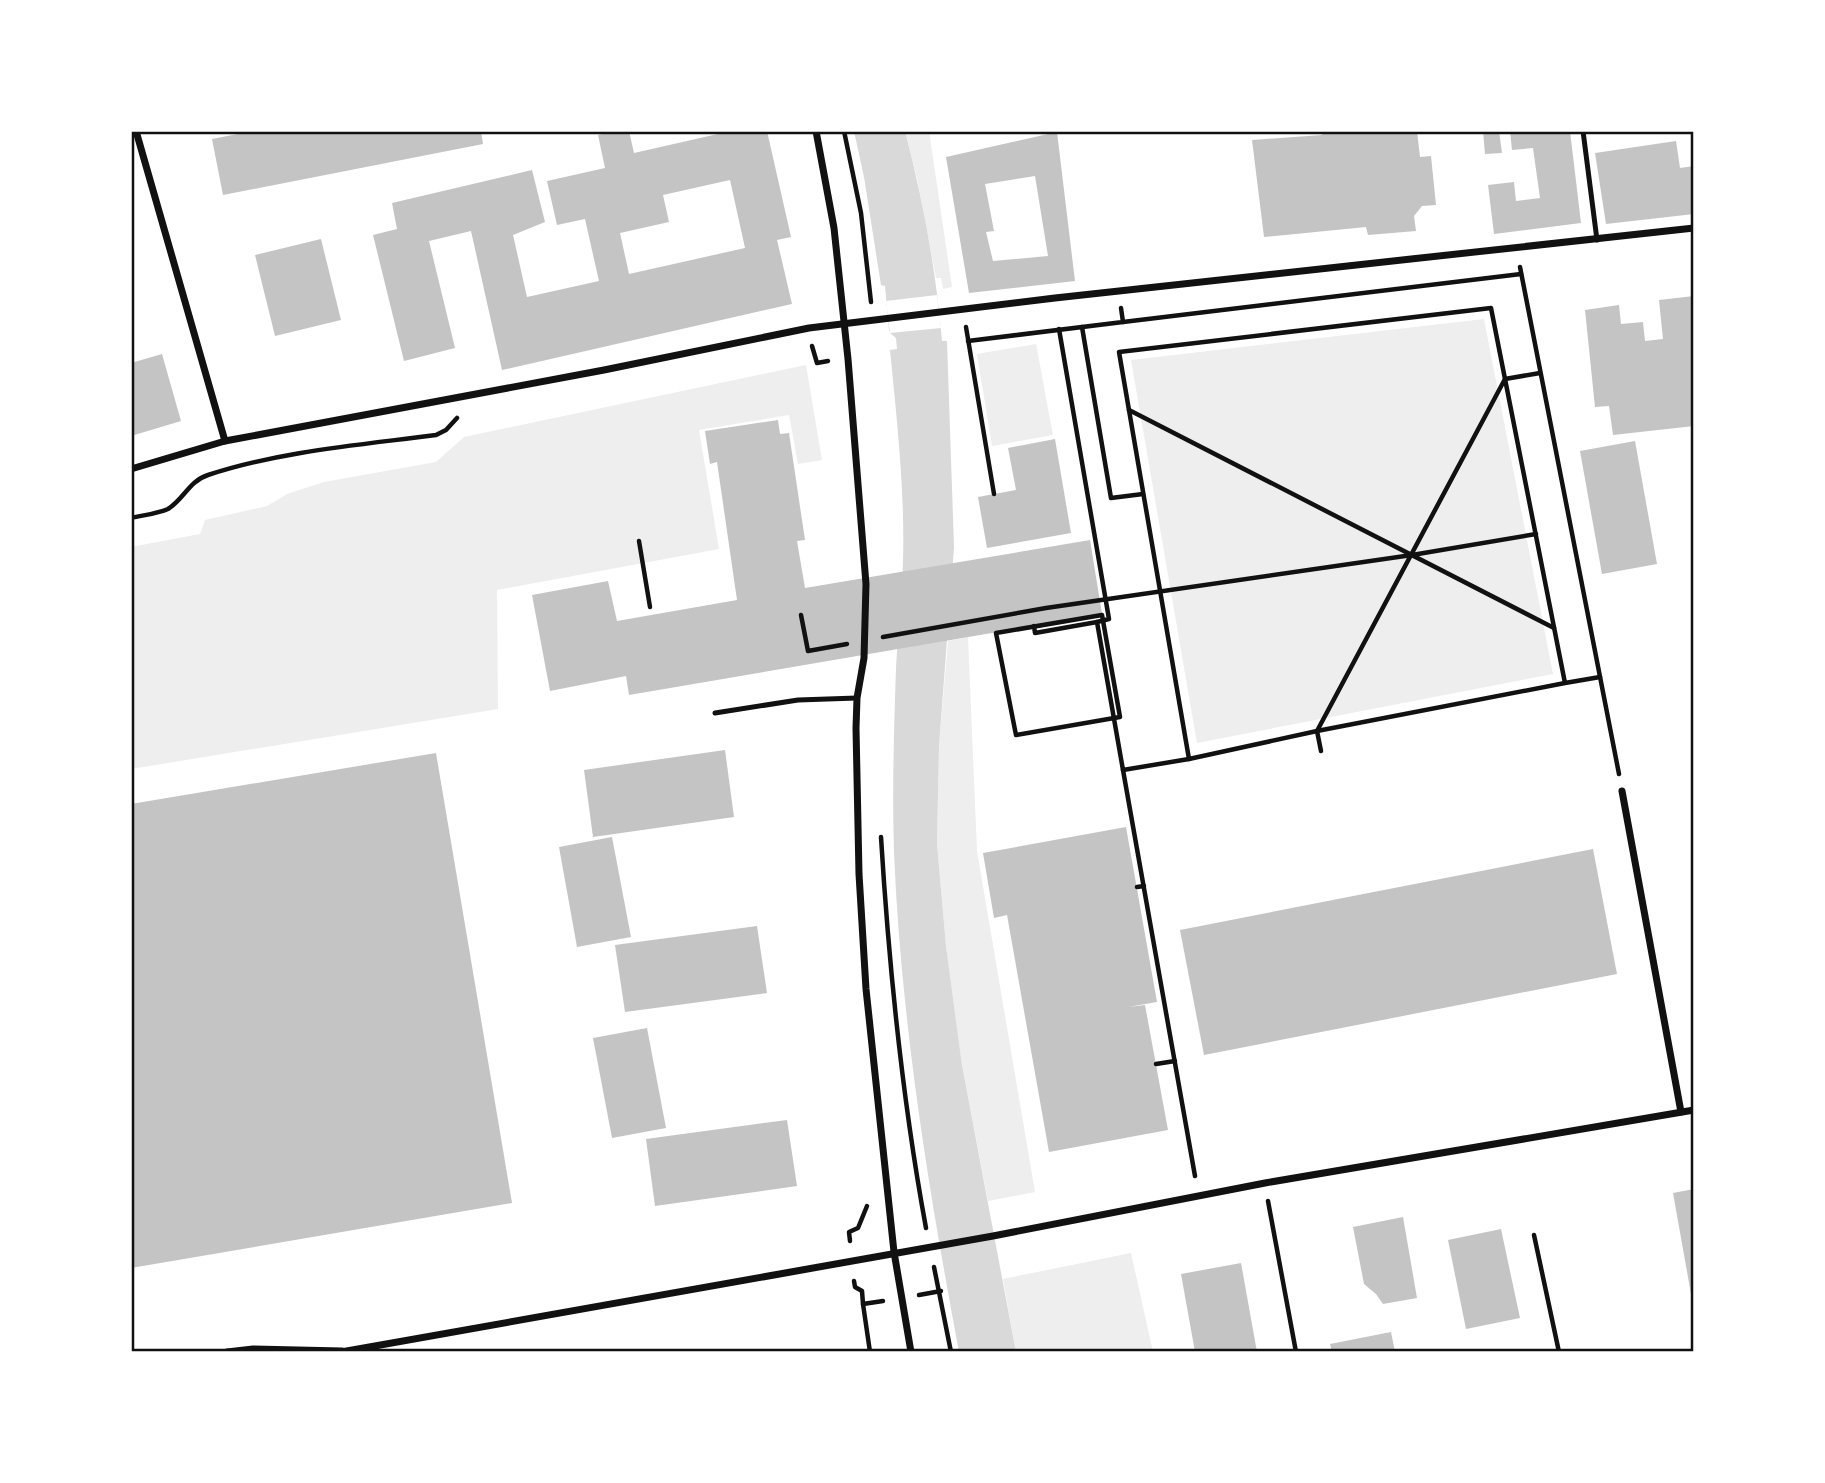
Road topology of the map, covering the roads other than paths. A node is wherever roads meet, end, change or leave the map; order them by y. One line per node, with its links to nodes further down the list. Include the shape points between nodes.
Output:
1 (136, 131): 7 (street)
2 (816, 131): 6 (street)
3 (1583, 131): 5 (lane)
4 (1694, 228): 5 (street)
5 (1597, 240): 6 (street)
6 (845, 323): 7 (street); 9 (street, via 866,584 864,658)
7 (225, 441): 8 (street)
8 (131, 469)
9 (857, 698): 10 (lane, via 798,700); 14 (street, via 866,989)
10 (715, 713)
11 (1622, 791): 13 (street)
12 (1694, 1110): 13 (street)
13 (1681, 1112): 14 (street)
14 (894, 1252): 16 (street); 17 (street)
15 (227, 1352): 16 (street)
16 (341, 1352)
17 (911, 1352)

